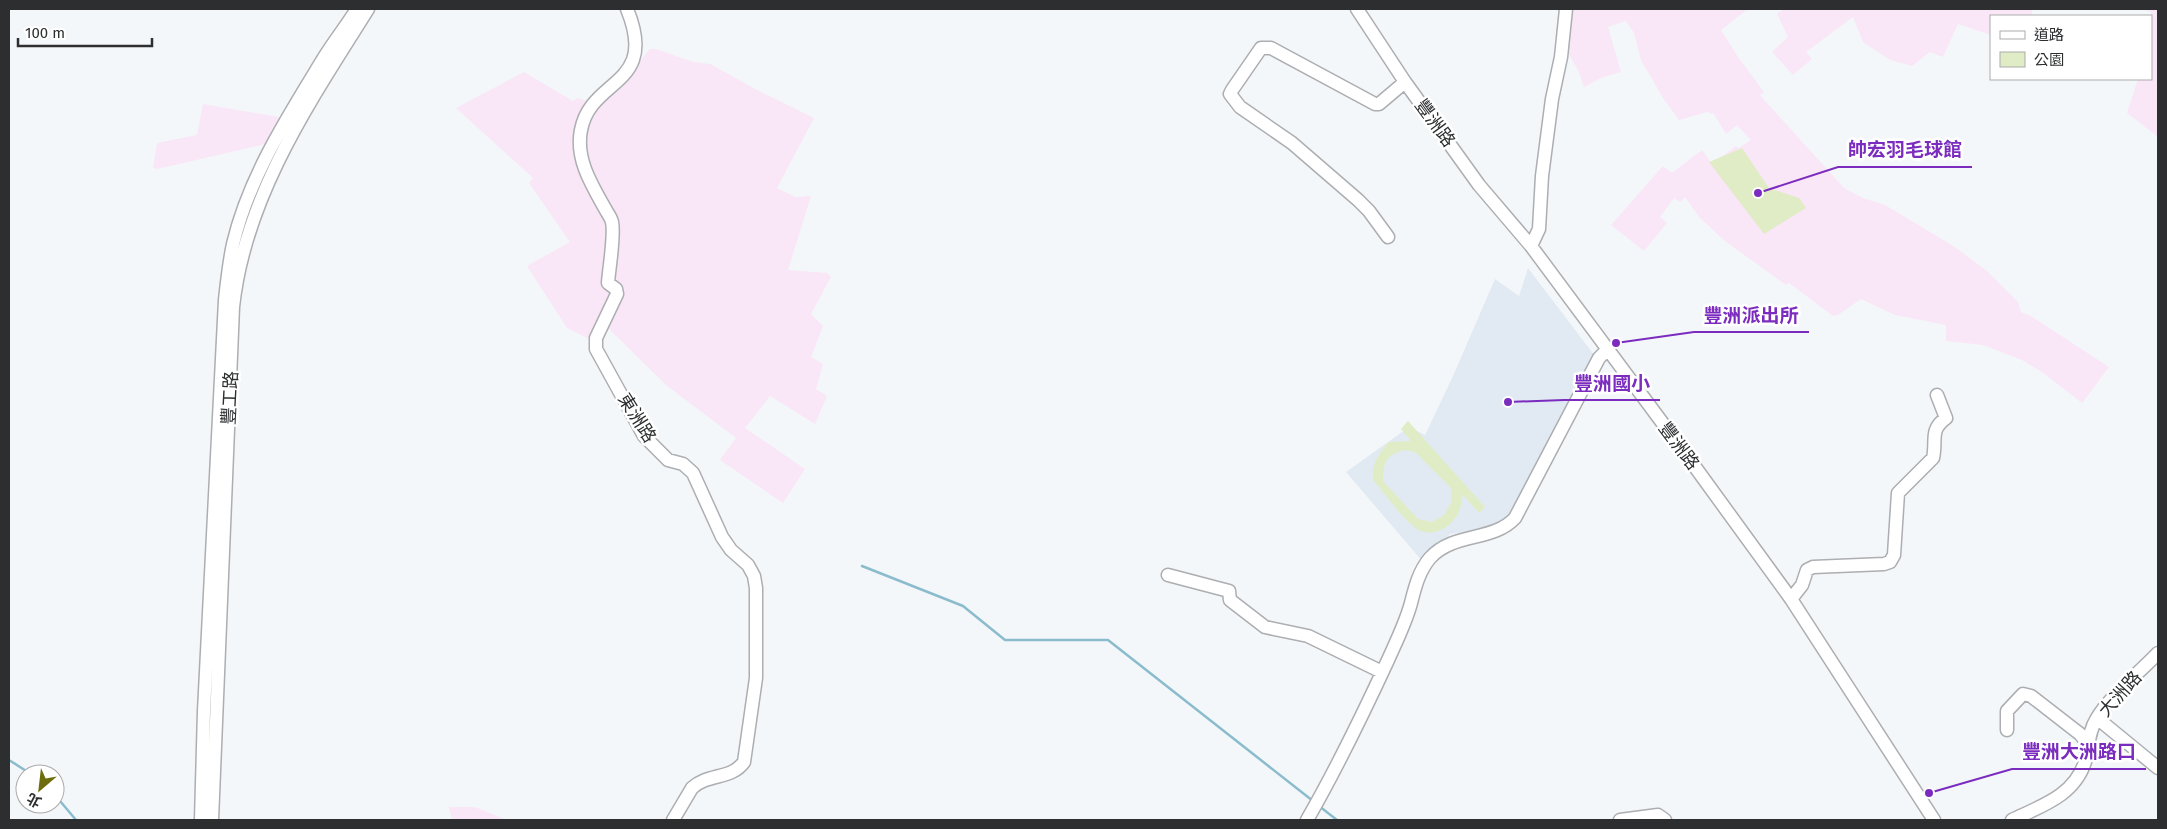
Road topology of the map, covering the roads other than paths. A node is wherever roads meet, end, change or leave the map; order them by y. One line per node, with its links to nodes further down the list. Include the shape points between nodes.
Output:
1 (357, 9): 19 (street, 豐工路, via 269,152 249,197 228,268 212,532)
2 (368, 9): 20 (street, 豐工路, via 281,154 258,203 236,277)
3 (626, 9): 21 (street, 東洲路, via 635,38 632,60 623,76 588,111 580,132 584,167 613,225 608,283 617,294 596,338 596,349 644,436 668,460 683,464 693,474 722,537 748,565 756,588 756,678 744,762 736,771 707,778 692,788)
4 (1357, 9): 6 (street, 豐洲路)
5 (1566, 9): 8 (street, via 1542,176 1539,229)
6 (1405, 82): 7 (street, via 1375,104 1264,46 1230,94 1240,108 1292,143 1358,200); 8 (street, 豐洲路, via 1479,185)
7 (1388, 238)
8 (1531, 246): 9 (street, 豐洲路)
9 (1607, 350): 12 (street, 豐洲路); 14 (street, via 1599,358 1515,518 1502,529 1448,545 1430,558 1416,581 1411,603)
10 (1937, 396): 12 (street, via 1946,418 1938,424 1932,458 1898,493 1894,555 1890,562 1813,567 1807,570)
11 (1168, 575): 14 (street, via 1229,591 1230,600 1265,627 1308,636)
12 (1791, 599): 25 (street, 豐洲路)
13 (2158, 653): 15 (street, 大洲路)
14 (1382, 672): 22 (street)
15 (2097, 718): 17 (street, 大洲路); 18 (street)
16 (2007, 730): 17 (street, via 2007,711 2020,695 2027,694)
17 (2088, 743): 26 (street, 大洲路, via 2082,769 2067,791)
18 (2158, 768)
19 (201, 820)
20 (212, 820)
21 (673, 820)
22 (1307, 820)
23 (1620, 820): 24 (street, via 1658,815)
24 (1665, 820)
25 (1934, 820)
26 (2012, 820)

